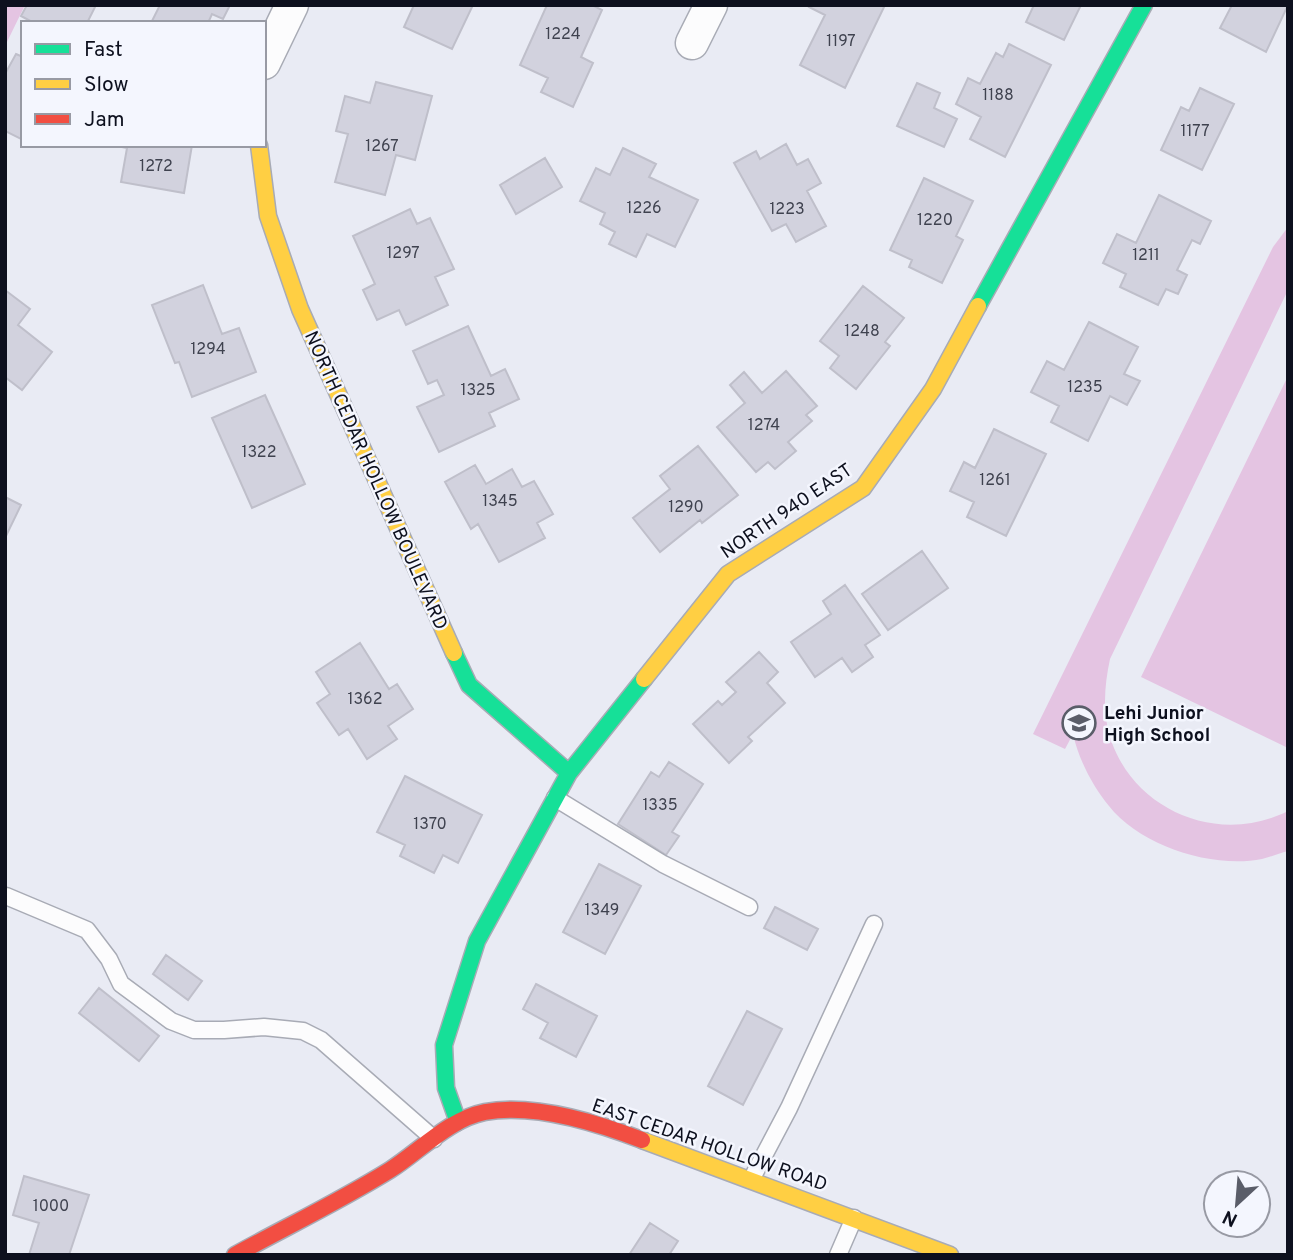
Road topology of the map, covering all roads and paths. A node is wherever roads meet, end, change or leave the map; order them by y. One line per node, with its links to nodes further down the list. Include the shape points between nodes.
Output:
1 (292, 5): 5 (street)
2 (710, 5): 4 (street)
3 (1144, 5): 7 (street, NORTH 940 EAST, via 933,389 863,488 728,575)
4 (692, 43)
5 (266, 59)
6 (259, 147): 7 (street, NORTH CEDAR HOLLOW BOULEVARD, via 268,216 300,309 469,685)
7 (569, 773): 8 (street, NORTH 940 EAST)
8 (555, 798): 10 (lane, via 663,864); 12 (street, NORTH 940 EAST, via 477,941 444,1045 446,1088)
9 (6, 896): 13 (lane, via 87,930 121,984 171,1021 194,1030 264,1027 303,1031 321,1040)
10 (749, 907)
11 (874, 924): 14 (lane)
12 (458, 1122): 13 (street, EAST CEDAR HOLLOW ROAD); 14 (street, EAST CEDAR HOLLOW ROAD, via 485,1112 566,1116)
13 (434, 1139): 16 (street, EAST CEDAR HOLLOW ROAD, via 390,1170)
14 (751, 1180): 15 (street, EAST CEDAR HOLLOW ROAD)
15 (854, 1218): 17 (lane); 18 (street, EAST CEDAR HOLLOW ROAD)
16 (234, 1255)
17 (838, 1255)
18 (950, 1255)

